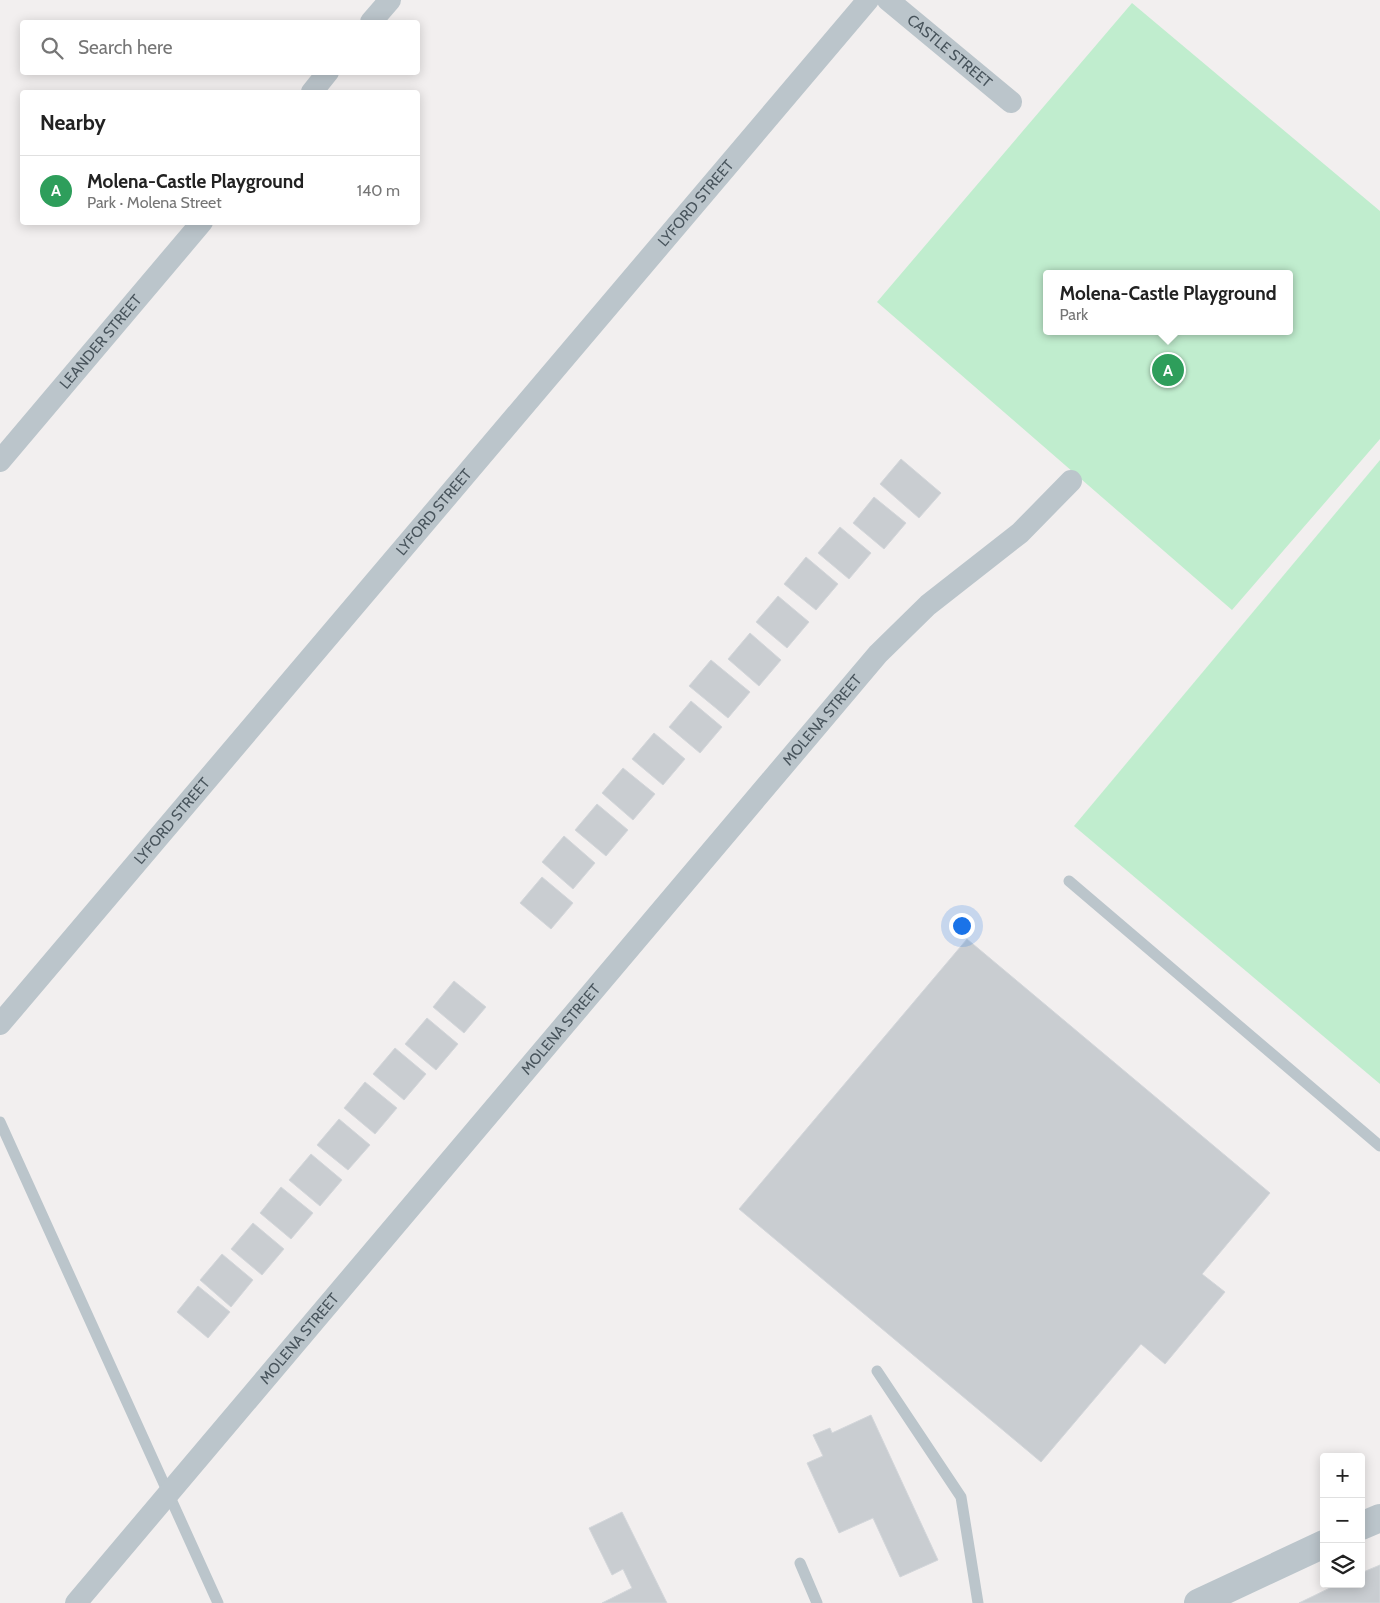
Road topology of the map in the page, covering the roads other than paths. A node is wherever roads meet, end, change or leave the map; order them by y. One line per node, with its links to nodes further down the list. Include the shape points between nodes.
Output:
1 (390, 0): 4 (street)
2 (868, 0): 12 (street, LYFORD STREET)
3 (888, 0): 7 (street, CASTLE STREET)
4 (373, 20)
5 (326, 75): 6 (street)
6 (314, 90)
7 (1011, 102)
8 (199, 225): 9 (street, LEANDER STREET)
9 (0, 461)
10 (1071, 481): 16 (street, MOLENA STREET, via 1020,533 928,605 878,654)
11 (1069, 881): 14 (lane)
12 (0, 1024)
13 (0, 1122): 16 (lane)
14 (1380, 1146)
15 (877, 1371): 24 (lane, via 961,1497)
16 (169, 1493): 21 (street, MOLENA STREET); 22 (lane)
17 (1380, 1518): 18 (street)
18 (1365, 1524)
19 (1320, 1546): 25 (street)
20 (800, 1563): 23 (lane)
21 (76, 1603)
22 (218, 1603)
23 (817, 1603)
24 (978, 1603)
25 (1198, 1603)

